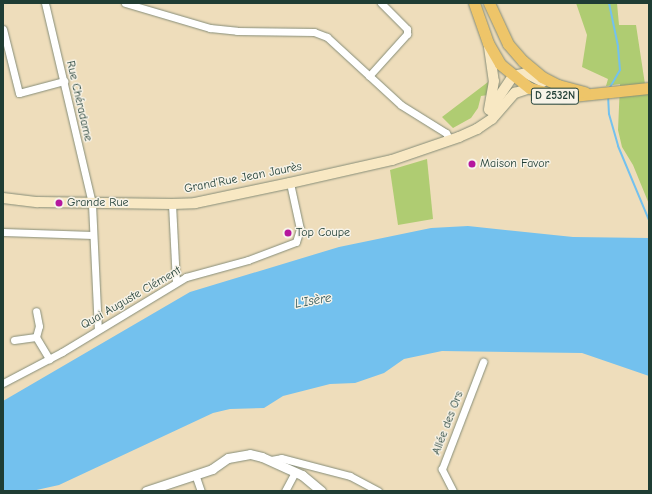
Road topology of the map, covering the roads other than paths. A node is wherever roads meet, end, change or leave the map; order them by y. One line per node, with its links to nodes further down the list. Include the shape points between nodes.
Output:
1 (45, 3): 10 (street, Rue Chéradame)
2 (125, 3): 8 (street, via 224,30 314,32 327,37)
3 (381, 3): 8 (street, via 407,28 407,34)
4 (474, 3): 7 (main road, D 2532N)
5 (489, 3): 11 (main road, D 2532N, via 505,38 516,54 537,73)
6 (3, 29): 10 (street, via 19,94)
7 (488, 43): 9 (main road, D 2532N, via 500,64); 15 (main road, via 494,81)
8 (369, 76): 16 (street, via 401,105)
9 (513, 76): 11 (main road, D 2532N, via 526,73 545,84); 12 (main road, D 2532N); 15 (main road)
10 (64, 81): 19 (street, Rue Chéradame)
11 (558, 85): 14 (main road, D 2532N, via 580,91)
12 (530, 88): 14 (main road, D 2532N, via 563,97); 16 (main road, via 515,93 488,122)
13 (649, 88): 14 (main road, D 2532N)
14 (602, 92)
15 (488, 112): 16 (main road)
16 (454, 139): 17 (main road, Grand'Rue Jean Jaurès, via 392,160)
17 (290, 183): 20 (main road, Grand'Rue Jean Jaurès, via 196,203); 23 (street, Quai Auguste Clément, via 300,229 296,242)
18 (3, 198): 19 (main road, Grand'Rue Jean Jaurès)
19 (92, 204): 20 (main road, Grand'Rue Jean Jaurès); 22 (street, Rue Chéradame)
20 (172, 204): 23 (street)
21 (3, 232): 22 (street)
22 (93, 235): 25 (street, Rue Chéradame)
23 (176, 282): 25 (street, Quai Auguste Clément)
24 (36, 312): 26 (street, via 39,326)
25 (98, 329): 28 (street, Quai Auguste Clément)
26 (36, 337): 27 (street); 28 (street)
27 (14, 340)
28 (49, 358): 30 (street, Quai Auguste Clément)
29 (483, 362): 39 (street, Allée des Ors, via 442,469)
30 (3, 383)
31 (271, 460): 32 (street); 33 (street, via 250,454 234,456); 38 (street, via 281,458 350,476)
32 (295, 472): 36 (street); 37 (street)
33 (195, 474): 34 (street); 35 (street)
34 (146, 491)
35 (201, 491)
36 (285, 491)
37 (321, 491)
38 (378, 491)
39 (453, 491)

